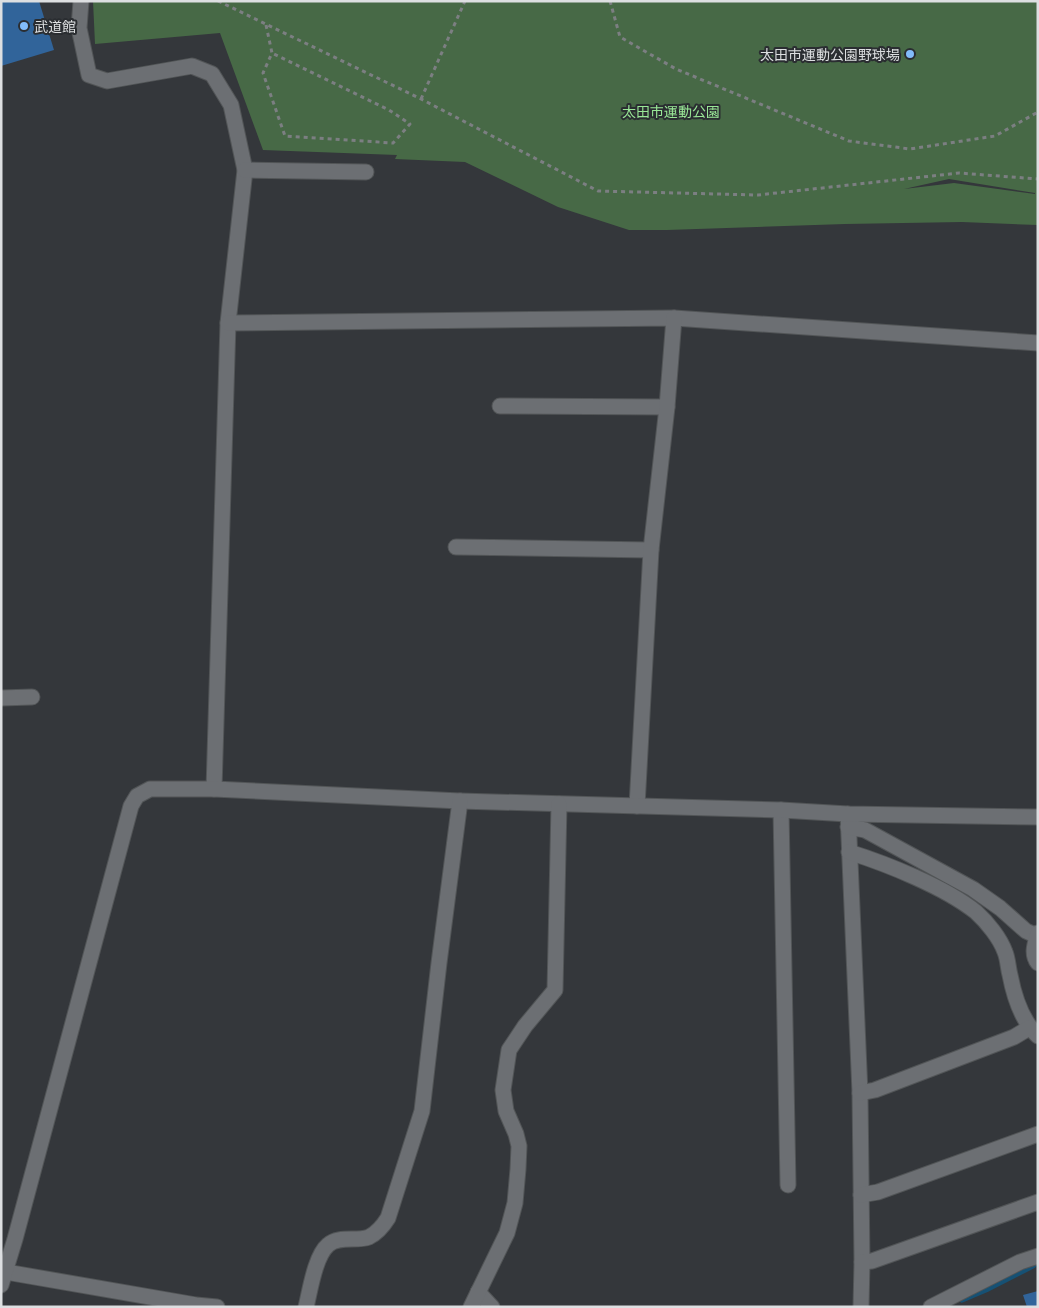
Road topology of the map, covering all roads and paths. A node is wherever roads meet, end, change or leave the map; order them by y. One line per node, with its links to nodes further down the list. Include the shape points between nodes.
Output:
1 (81, 1): 9 (street, via 78,28 89,74 106,81 192,66 212,74 231,105)
2 (218, 1): 5 (path)
3 (465, 1): 7 (path)
4 (610, 1): 8 (path, via 620,37 676,69 849,141 919,148 995,136)
5 (266, 24): 6 (path); 7 (path)
6 (272, 53): 6 (path, via 263,73 285,136 392,143 410,124 389,110)
7 (422, 99): 11 (path, via 598,191 758,195 959,173)
8 (1038, 112)
9 (245, 170): 10 (street); 13 (street)
10 (366, 172)
11 (1038, 179)
12 (674, 318): 13 (street); 14 (street); 16 (street)
13 (228, 323): 21 (street)
14 (1038, 343)
15 (500, 406): 16 (street)
16 (667, 406): 18 (street)
17 (456, 547): 18 (street)
18 (651, 550): 24 (street)
19 (32, 697): 20 (street)
20 (1, 698)
21 (214, 789): 22 (street); 37 (street, via 150,789 136,796 131,806)
22 (460, 801): 23 (street); 44 (street, via 422,1111 388,1218 382,1228 368,1237 327,1245)
23 (559, 804): 24 (street); 41 (street, via 554,990 509,1050 503,1090 506,1111 518,1146 515,1203 507,1233)
24 (637, 806): 25 (street)
25 (781, 810): 27 (street); 34 (street)
26 (1038, 817): 27 (street)
27 (848, 820): 28 (street); 29 (street, via 974,889 1026,931)
28 (849, 852): 31 (street, via 875,860 942,891 976,913 994,933 1005,953 1014,992); 32 (street)
29 (1037, 934): 30 (street, via 1033,954)
30 (1038, 963)
31 (1033, 1032): 32 (street)
32 (860, 1093): 35 (street)
33 (1038, 1134): 35 (street, via 878,1192)
34 (788, 1185)
35 (861, 1195): 39 (street)
36 (1038, 1202): 39 (street)
37 (8, 1237): 40 (street)
38 (1038, 1256): 48 (street)
39 (862, 1262): 47 (street)
40 (4, 1278): 42 (street)
41 (478, 1292): 45 (street); 46 (street)
42 (196, 1306): 43 (street)
43 (217, 1307)
44 (306, 1307)
45 (471, 1307)
46 (492, 1307)
47 (861, 1307)
48 (931, 1307)

